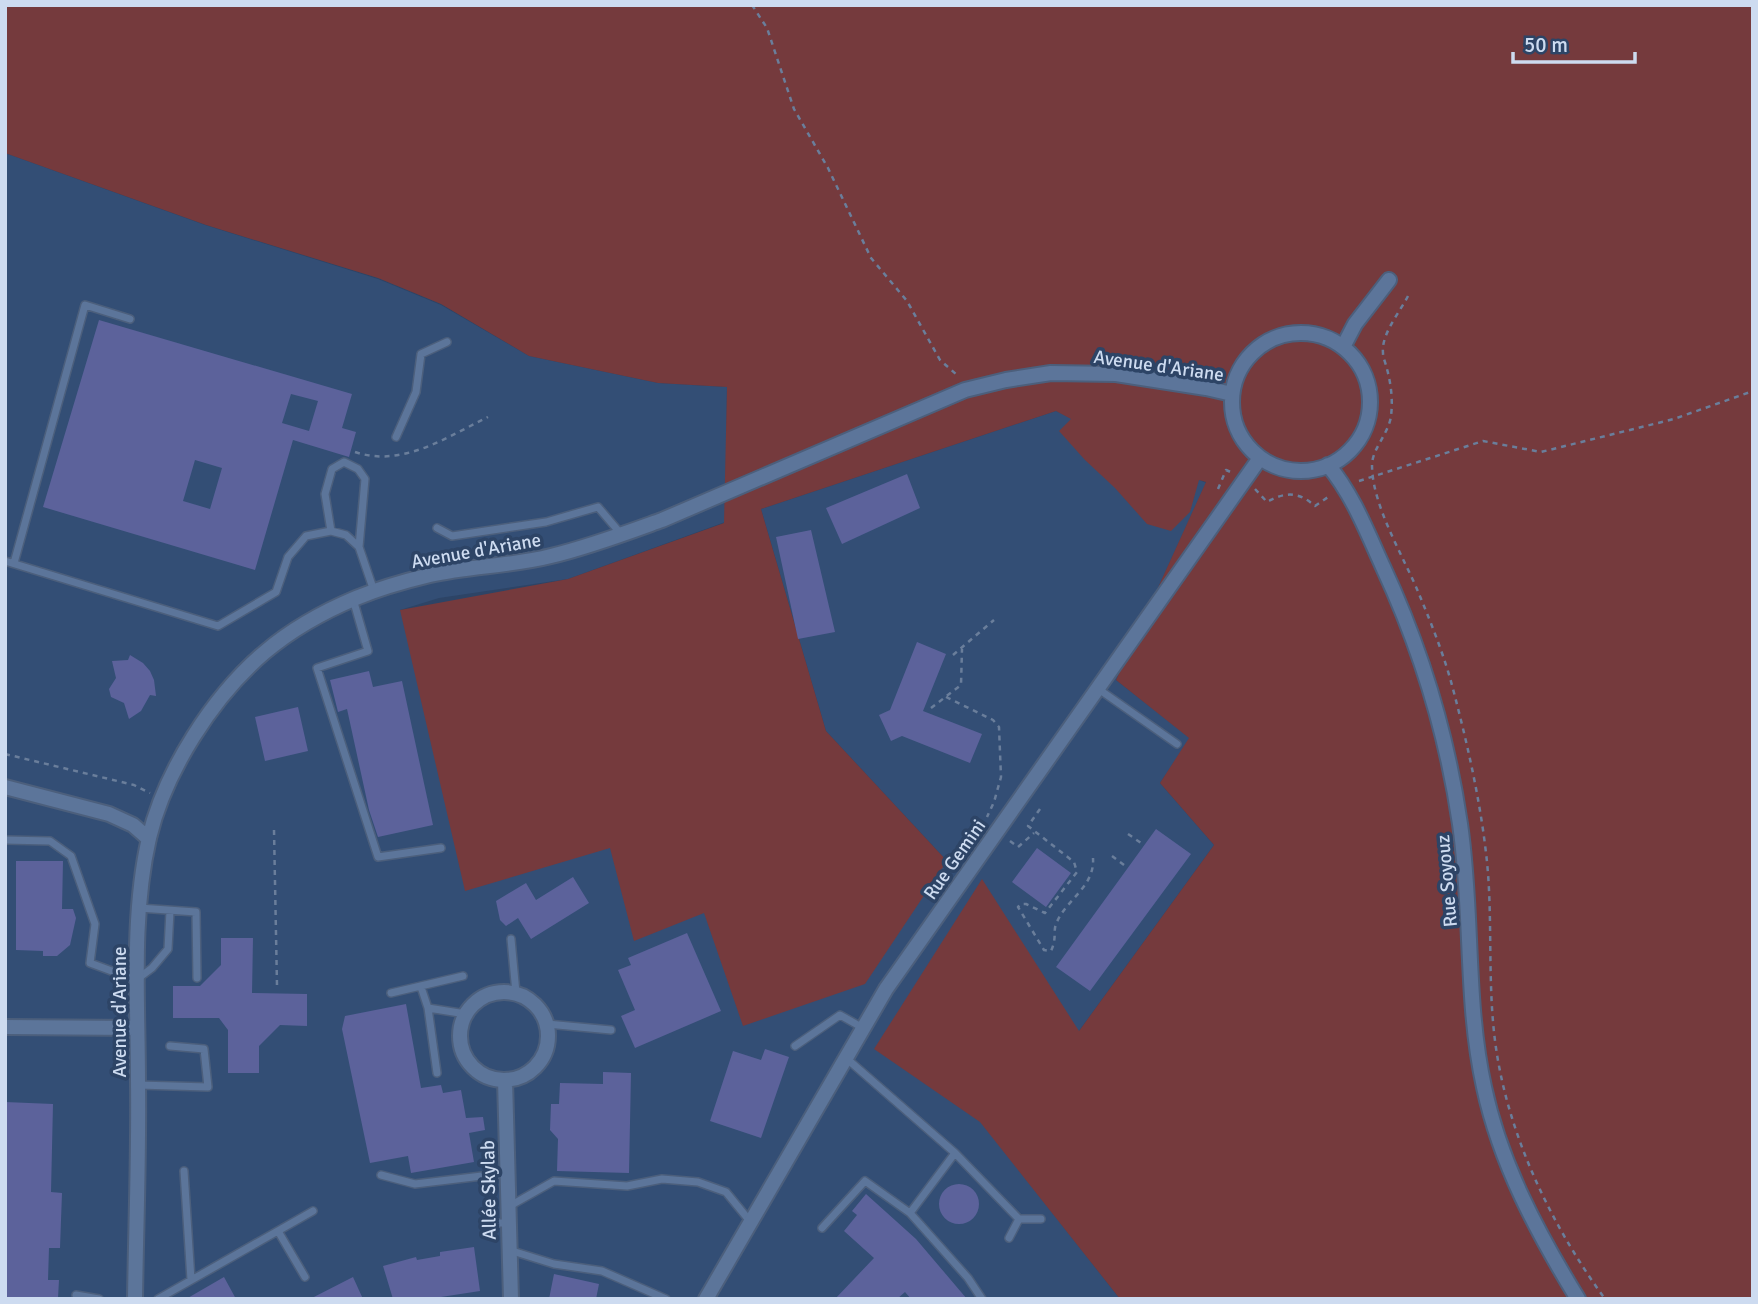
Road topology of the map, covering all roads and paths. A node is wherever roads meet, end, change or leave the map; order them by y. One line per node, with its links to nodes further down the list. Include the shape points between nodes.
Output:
1 (752, 5): 6 (path, via 767,28 794,109 871,258 907,301 940,360 958,376)
2 (1389, 281): 5 (street)
3 (130, 319): 22 (lane, via 85,305)
4 (447, 342): 10 (lane, via 421,354 416,392)
5 (1343, 347): 8 (street, via 1309,333 1274,339 1245,361); 13 (street, via 1365,375 1370,410 1356,444)
6 (965, 390): 8 (street, Avenue d'Ariane, via 1064,373 1116,374); 19 (street, Avenue d'Ariane)
7 (1753, 391): 16 (path, via 1674,419 1541,452 1483,442)
8 (1232, 394): 12 (street, via 1238,430)
9 (488, 417): 11 (path, via 404,456)
10 (396, 437)
11 (355, 452)
12 (1260, 458): 13 (street, via 1293,471); 15 (street, Rue Gemini)
13 (1328, 465): 16 (street, Rue Soyouz)
14 (1226, 470): 15 (path)
15 (1246, 480): 16 (path, via 1266,502 1294,494 1315,506); 28 (street, Rue Gemini)
16 (1345, 485): 100 (street, Rue Soyouz, via 1398,601 1442,728 1460,825 1472,1006 1484,1088 1505,1156 1533,1221)
17 (437, 528): 19 (lane, via 452,536 546,522 598,507)
18 (331, 531): 20 (lane, via 346,535); 20 (lane, via 325,494 332,469 344,462 365,479); 22 (lane, via 306,536 288,557 276,592 218,626)
19 (621, 535): 23 (street, Avenue d'Ariane, via 550,556 432,575)
20 (359, 547): 23 (lane)
21 (5, 561): 22 (lane)
22 (15, 563)
23 (374, 591): 24 (street, Avenue d'Ariane)
24 (353, 599): 34 (street, Avenue d'Ariane, via 265,652 230,688 183,755); 46 (lane, via 368,650 317,668 378,857)
25 (995, 620): 26 (path)
26 (962, 649): 27 (path); 29 (path, via 961,685)
27 (953, 655)
28 (1097, 688): 31 (lane); 65 (street, Rue Gemini)
29 (946, 697): 30 (path); 36 (path, via 999,727 1001,777)
30 (931, 708)
31 (1177, 744)
32 (5, 754): 34 (path, via 134,785)
33 (5, 787): 41 (street, via 109,814)
34 (161, 798): 41 (street, Avenue d'Ariane)
35 (1040, 809): 38 (path, via 1028,826)
36 (984, 823)
37 (274, 830): 56 (path)
38 (1035, 832): 42 (path); 44 (path, via 1018,847)
39 (1050, 834): 42 (path)
40 (1128, 834): 45 (path)
41 (149, 839): 50 (street, Avenue d'Ariane)
42 (1045, 839): 48 (path, via 1074,862 1077,872 1045,913 1026,904 1018,907 1044,950 1051,951 1055,925 1094,872)
43 (5, 840): 55 (lane, via 50,841 71,856 95,924 90,963)
44 (1010, 841)
45 (1144, 845)
46 (441, 848)
47 (1112, 856): 49 (path)
48 (1093, 858)
49 (1128, 868)
50 (139, 908): 51 (lane); 55 (street, Avenue d'Ariane)
51 (170, 911): 54 (lane, via 196,912); 55 (lane, via 169,949)
52 (511, 939): 59 (lane)
53 (463, 975): 57 (lane)
54 (197, 978)
55 (136, 980): 64 (street, Avenue d'Ariane)
56 (277, 986)
57 (421, 987): 58 (lane); 60 (lane)
58 (391, 993)
59 (516, 993): 61 (street, via 488,995); 62 (street, via 530,1000)
60 (428, 1008): 61 (lane); 70 (lane)
61 (466, 1014): 71 (street, via 461,1026 463,1053 480,1073)
62 (547, 1024): 66 (lane); 71 (street, via 549,1038 540,1062 519,1078)
63 (5, 1027): 64 (street)
64 (137, 1028): 72 (street, Avenue d'Ariane)
65 (863, 1028): 68 (lane, via 840,1015); 69 (street, Rue Gemini)
66 (611, 1030)
67 (170, 1046): 72 (lane, via 204,1049 208,1087)
68 (795, 1046)
69 (845, 1058): 73 (lane); 82 (street, Rue Gemini)
70 (437, 1073)
71 (506, 1080): 75 (street, Allée Skylab)
72 (138, 1085): 94 (street, Avenue d'Ariane)
73 (955, 1153): 79 (lane); 80 (lane)
74 (184, 1171): 90 (lane)
75 (507, 1173): 76 (lane, via 415,1184); 77 (street, Allée Skylab)
76 (381, 1175)
77 (508, 1208): 82 (lane, via 554,1181 627,1185 662,1179 698,1182 726,1192); 84 (street, Allée Skylab)
78 (313, 1211): 86 (lane)
79 (910, 1213): 85 (lane, via 865,1181); 99 (lane)
80 (1019, 1219): 81 (lane); 87 (lane)
81 (1041, 1219)
82 (750, 1220): 98 (street, Rue Gemini)
83 (484, 1223): 84 (lane)
84 (508, 1223): 88 (street, Allée Skylab)
85 (822, 1228)
86 (278, 1231): 89 (lane); 90 (lane)
87 (1009, 1238)
88 (509, 1250): 96 (street, Allée Skylab); 97 (lane, via 554,1264 602,1271)
89 (305, 1278)
90 (191, 1280): 92 (lane)
91 (76, 1295): 93 (lane)
92 (173, 1295): 95 (lane)
93 (99, 1299)
94 (135, 1299)
95 (158, 1299)
96 (510, 1299)
97 (666, 1299)
98 (706, 1299)
99 (982, 1299)
100 (1578, 1299)

